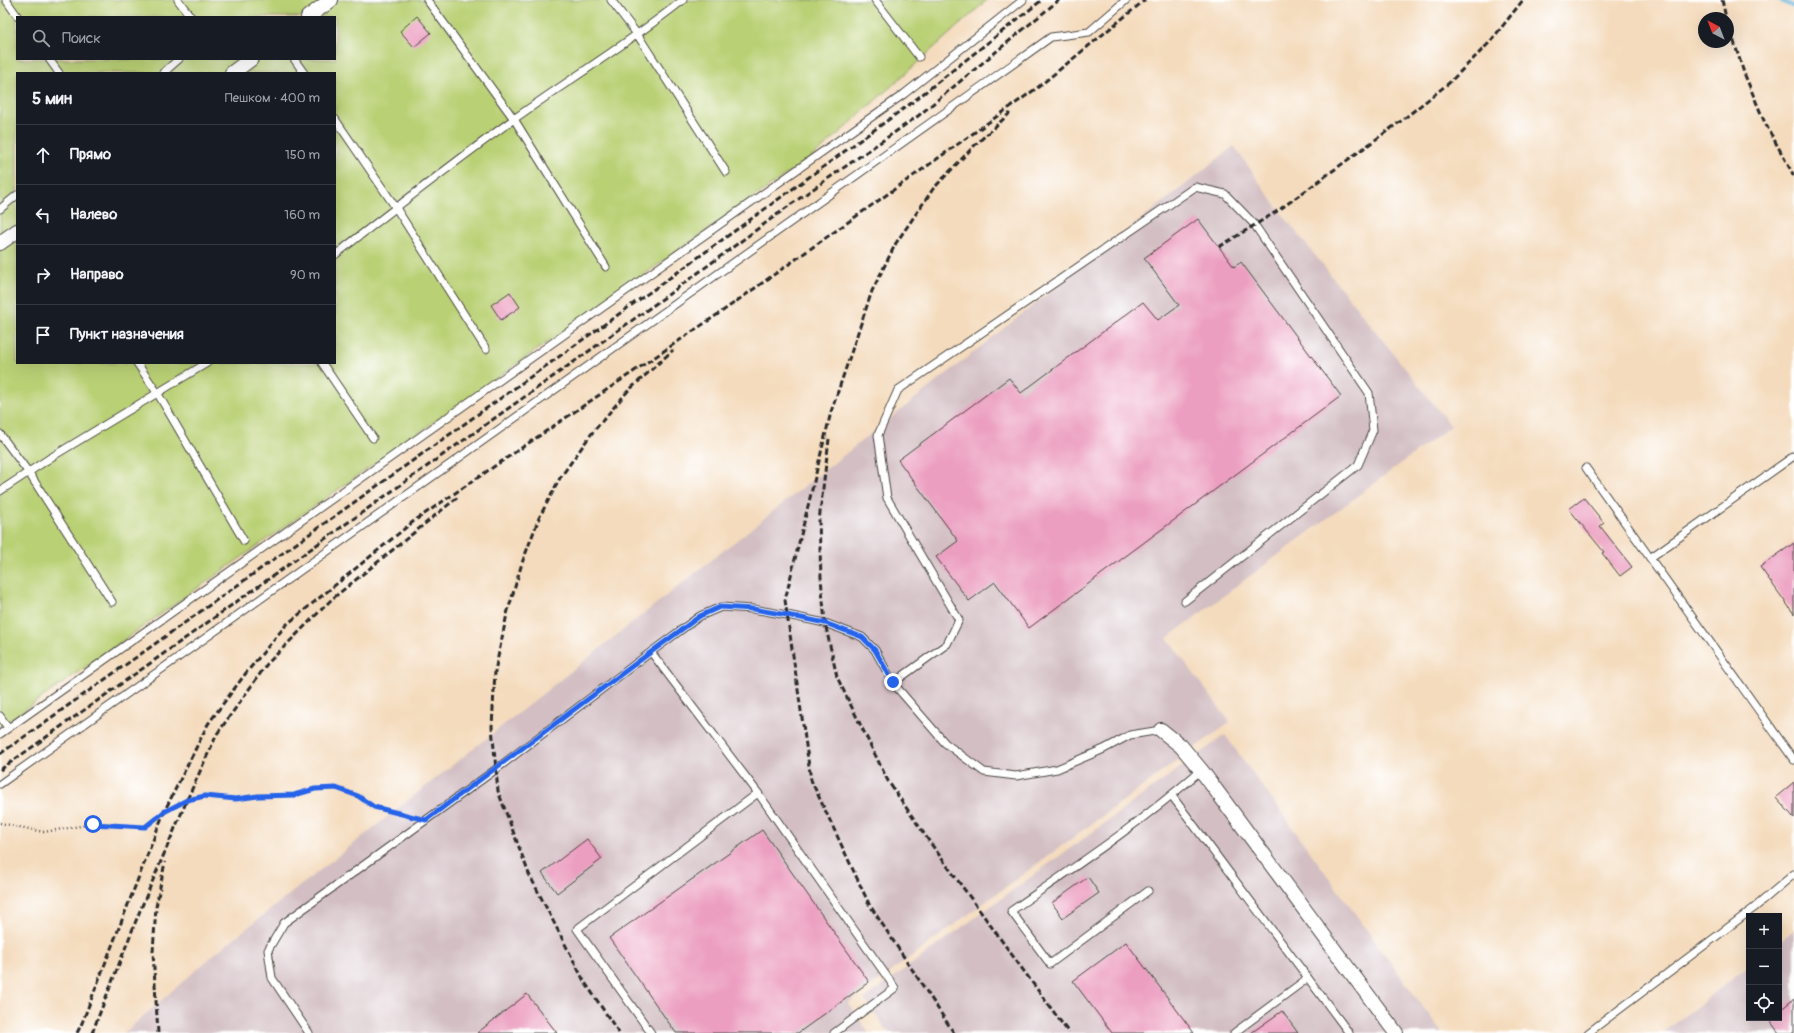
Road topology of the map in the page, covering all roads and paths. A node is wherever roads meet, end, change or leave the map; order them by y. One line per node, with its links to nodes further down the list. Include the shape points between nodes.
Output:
1 (6, 0): 10 (lane)
2 (178, 0): 11 (lane)
3 (331, 0): 12 (street)
4 (427, 0): 23 (lane)
5 (611, 0): 13 (lane)
6 (683, 0): 13 (lane)
7 (875, 0): 14 (lane)
8 (1023, 0): 51 (lane, via 904,94)
9 (1126, 0): 56 (lane, via 1089,32 1051,37)
10 (17, 16)
11 (190, 16)
12 (309, 16)
13 (637, 34): 23 (lane); 25 (lane)
14 (919, 57)
15 (50, 60): 19 (lane)
16 (178, 60): 20 (lane)
17 (250, 60): 21 (street)
18 (295, 60): 22 (lane)
19 (58, 72)
20 (164, 72)
21 (233, 72)
22 (303, 72)
23 (514, 119): 27 (lane); 32 (lane)
24 (336, 120): 27 (lane)
25 (726, 172)
26 (16, 196): 28 (lane)
27 (396, 208): 31 (lane); 33 (lane)
28 (0, 209)
29 (16, 232): 30 (street)
30 (0, 243)
31 (336, 254)
32 (606, 267)
33 (486, 350)
34 (138, 364): 37 (lane)
35 (205, 364): 37 (lane)
36 (323, 364): 39 (lane)
37 (158, 394): 42 (lane); 44 (lane)
38 (0, 434): 42 (lane)
39 (373, 438)
40 (1794, 456): 45 (lane)
41 (1586, 468): 45 (lane)
42 (29, 473): 43 (lane); 47 (lane)
43 (0, 491)
44 (244, 541)
45 (1650, 558): 54 (lane)
46 (1185, 601): 49 (lane, via 1358,464 1373,430 1369,393 1254,224 1225,194 1195,187 898,390 878,435 887,498 959,620 946,644)
47 (112, 602)
48 (651, 652): 49 (lane, via 700,616 720,607 753,609 825,623 862,637 875,650); 57 (lane); 59 (lane)
49 (893, 682): 52 (lane, via 945,743 984,772 1016,776 1057,769 1130,735)
50 (0, 716): 51 (lane)
51 (8, 728): 53 (lane)
52 (1161, 730): 55 (street, via 1181,746)
53 (0, 734)
54 (1794, 760)
55 (1202, 770): 58 (lane); 69 (street)
56 (0, 784)
57 (758, 793): 65 (lane, via 577,929); 66 (lane, via 895,988)
58 (1172, 796): 62 (lane, via 1011,911 1050,964); 63 (lane)
59 (426, 820): 60 (path, via 374,807 358,796 336,788 315,789 294,795 236,799 205,796 187,800 164,812 145,827 93,824 44,832); 64 (lane, via 284,923 268,950 272,978)
60 (0, 823)
61 (1794, 874): 70 (lane, via 1754,908)
62 (1148, 891)
63 (1308, 978): 67 (lane); 68 (lane)
64 (310, 1033)
65 (650, 1033)
66 (834, 1033)
67 (1234, 1033)
68 (1349, 1033)
69 (1396, 1033)
70 (1588, 1033)

